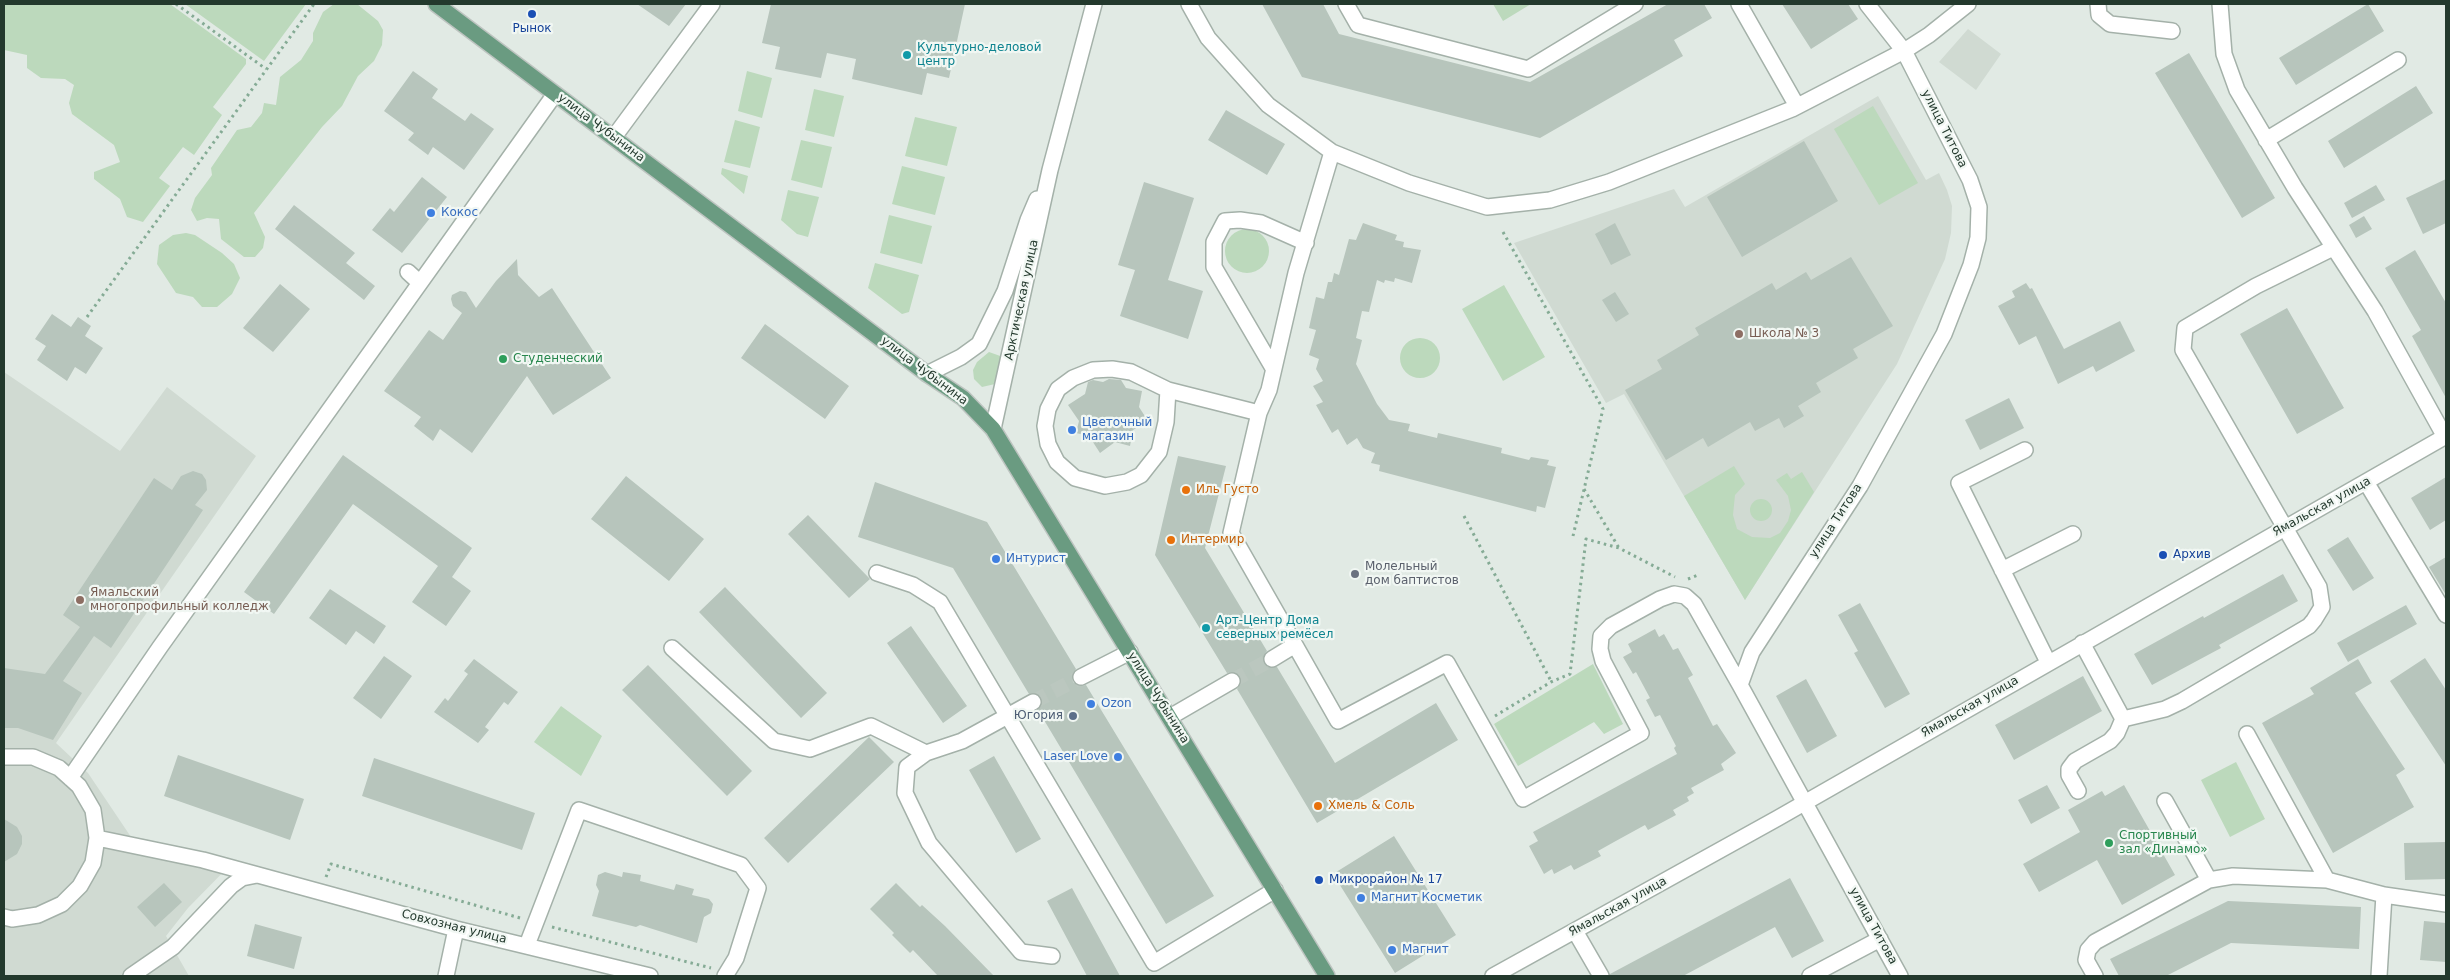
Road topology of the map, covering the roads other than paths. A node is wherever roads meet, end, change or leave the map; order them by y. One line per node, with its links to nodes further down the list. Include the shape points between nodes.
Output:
1 (436, 4): 15 (main road, улица Чубынина)
2 (712, 4): 17 (street)
3 (1094, 4): 20 (street, Арктическая улица)
4 (1189, 4): 19 (street, via 1208,38 1268,105)
5 (1346, 4): 6 (street, via 1358,25 1528,69)
6 (1635, 4)
7 (1740, 4): 16 (street)
8 (1867, 4): 13 (street, улица Титова)
9 (1968, 4): 13 (street)
10 (2098, 4): 12 (street, via 2099,15 2110,24)
11 (2220, 4): 18 (street, via 2221,36 2229,72)
12 (2172, 31)
13 (1904, 51): 16 (street); 46 (street, улица Титова, via 1970,180 1979,207 1978,238 1944,334 1860,486 1752,652)
14 (2398, 60): 18 (street)
15 (555, 94): 17 (main road, улица Чубынина); 24 (street)
16 (1798, 106): 19 (street, via 1608,182 1550,200 1487,207 1409,183)
17 (614, 137): 26 (main road, улица Чубынина)
18 (2266, 140): 22 (street)
19 (1332, 152): 21 (street)
20 (1050, 170): 26 (street, Арктическая улица, via 1028,220 1005,292 986,333 979,344 961,358); 29 (street, Арктическая улица)
21 (1306, 243): 25 (street); 25 (street, via 1261,223 1240,220 1225,221 1214,242 1214,266)
22 (2333, 248): 30 (street, via 2374,311); 33 (street, via 2256,286 2185,328 2183,350)
23 (408, 272): 24 (street)
24 (420, 283): 54 (street)
25 (1274, 368): 28 (street, via 1269,390)
26 (927, 374): 29 (main road, улица Чубынина, via 963,398)
27 (1168, 390): 27 (street, via 1131,372 1112,369 1093,370 1073,378 1058,389 1048,409 1045,426 1048,444 1057,462 1075,478 1105,486 1127,482 1141,475 1160,452); 28 (street)
28 (1258, 413): 39 (street, via 1231,533)
29 (993, 429): 41 (main road, улица Чубынина)
30 (2446, 437): 32 (street, Ямальская улица)
31 (2025, 450): 35 (street, via 1959,483)
32 (2366, 482): 33 (street, Ямальская улица); 37 (street)
33 (2286, 527): 38 (street, Ямальская улица); 50 (street, via 2320,587 2322,607 2309,626 2182,701 2165,709)
34 (2072, 534): 35 (street)
35 (2002, 570): 43 (street)
36 (877, 573): 48 (street, via 913,585 940,602)
37 (2446, 615)
38 (2082, 643): 43 (street, Ямальская улица); 50 (street)
39 (1294, 645): 42 (street); 46 (street, via 1338,721 1447,663 1523,800 1642,732 1603,661 1601,636 1612,626 1660,599 1674,594 1685,596 1694,604)
40 (672, 648): 52 (street, via 774,741 810,749 871,726)
41 (1130, 652): 44 (street); 49 (main road, улица Чубынина)
42 (1272, 658)
43 (2048, 662): 57 (street, Ямальская улица)
44 (1080, 677)
45 (1232, 681): 49 (street)
46 (1740, 684): 57 (street, улица Титова)
47 (1033, 702): 48 (street)
48 (1006, 715): 52 (street, via 962,741); 62 (street, via 1154,963)
49 (1170, 717): 62 (main road, улица Чубынина)
50 (2123, 719): 55 (street, via 2110,740 2075,761 2069,769)
51 (2247, 734): 61 (street)
52 (926, 753): 70 (street, via 907,768 905,793 929,843 1021,952)
53 (4, 756): 54 (street, via 33,757 59,768)
54 (70, 778): 58 (street, via 79,786 92,810)
55 (2078, 791)
56 (2165, 801): 60 (street)
57 (1805, 803): 67 (street, Ямальская улица); 68 (street, улица Титова)
58 (97, 838): 59 (street, Совхозная улица); 65 (street, via 93,863 80,886 62,904 38,916)
59 (258, 875): 66 (street, Совхозная улица); 72 (street, via 242,878 230,886 173,947)
60 (2209, 880): 61 (street, via 2233,876); 80 (street, via 2095,942 2088,950 2086,960)
61 (2327, 880): 63 (street)
62 (1275, 890): 76 (main road, улица Чубынина)
63 (2384, 895): 64 (street); 81 (street)
64 (2446, 904)
65 (4, 917)
66 (456, 929): 69 (street, Совхозная улица); 73 (street)
67 (1575, 931): 71 (street, Ямальская улица); 77 (street)
68 (1880, 939): 78 (street); 79 (street, улица Титова)
69 (526, 945): 74 (street, Совхозная улица); 75 (street, via 579,810 741,865 758,888 736,958)
70 (1052, 956)
71 (1497, 975)
72 (131, 976)
73 (446, 976)
74 (650, 976)
75 (725, 976)
76 (1327, 976)
77 (1600, 976)
78 (1810, 976)
79 (1900, 976)
80 (2095, 976)
81 (2379, 976)

